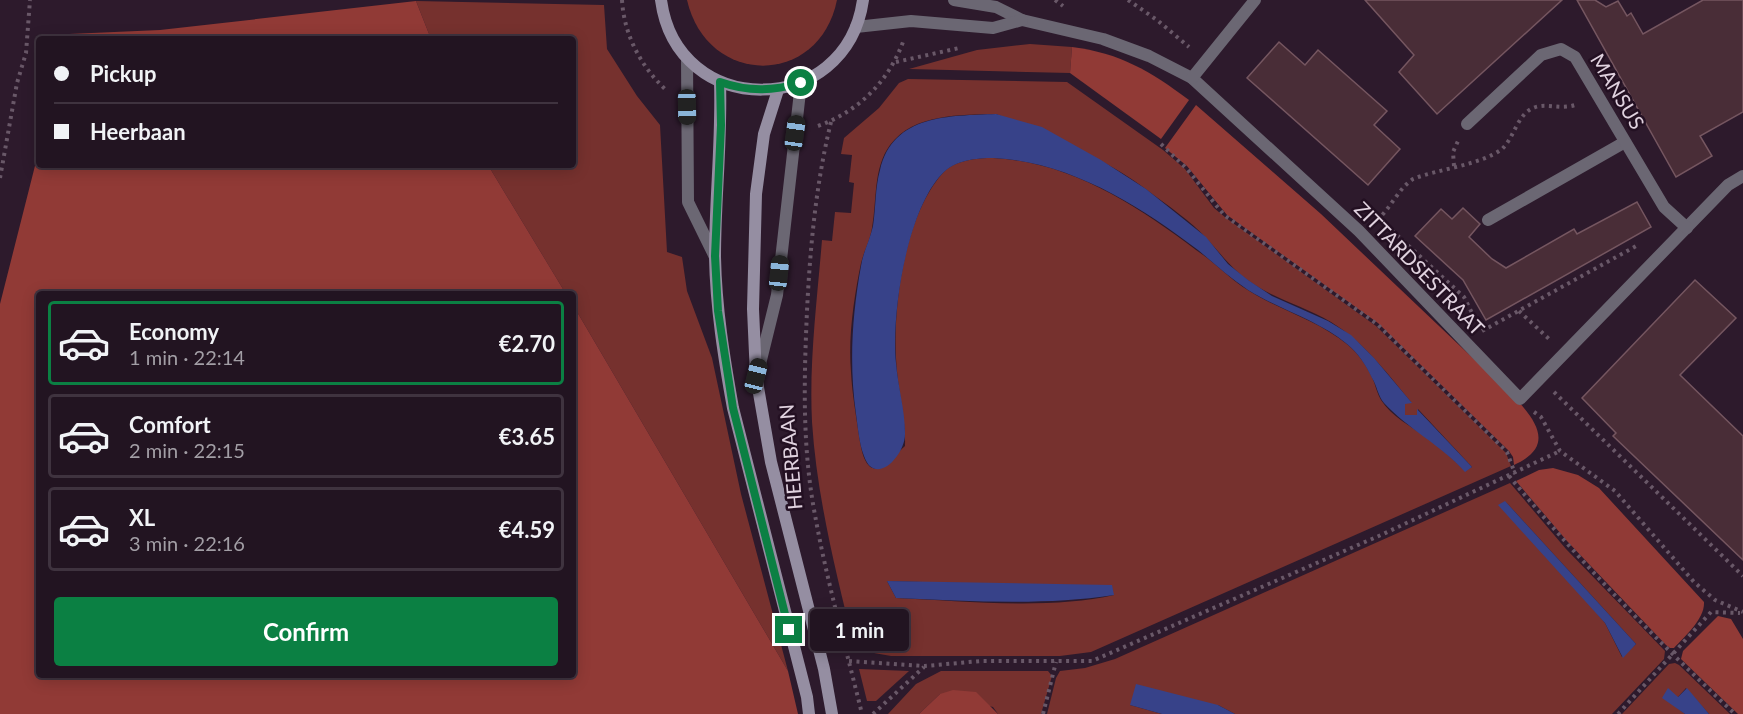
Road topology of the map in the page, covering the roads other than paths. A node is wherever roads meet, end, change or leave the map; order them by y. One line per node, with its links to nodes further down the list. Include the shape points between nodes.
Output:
1 (661, 0): 7 (main road, via 672,36)
2 (863, 0): 6 (main road)
3 (954, 0): 5 (street, ZITTARDSESTRAAT, via 996,7)
4 (1255, 0): 8 (street)
5 (1022, 21): 6 (street, ZITTARDSESTRAAT, via 993,28 911,21); 8 (street, ZITTARDSESTRAAT, via 1103,39)
6 (856, 27): 10 (main road, via 838,56 824,70)
7 (687, 58): 9 (main road); 17 (street, HEERBAAN, via 688,202)
8 (1192, 78): 16 (street, ZITTARDSESTRAAT, via 1359,231 1520,399)
9 (720, 82): 11 (main road, via 751,90); 17 (main road, HEERBAAN)
10 (801, 83): 11 (main road); 18 (street, HEERBAAN, via 777,295)
11 (778, 90): 18 (main road, HEERBAAN, via 764,134 756,194)
12 (1467, 124): 13 (street, MANSUS, via 1541,55 1561,49 1575,57)
13 (1625, 142): 15 (street); 16 (street, MANSUS, via 1664,207)
14 (1743, 176): 16 (street, via 1728,185)
15 (1488, 220)
16 (1687, 228)
17 (715, 256): 19 (main road, HEERBAAN, via 718,311 733,408)
18 (756, 376): 20 (main road, HEERBAAN, via 771,462)
19 (809, 714)
20 (832, 714)

